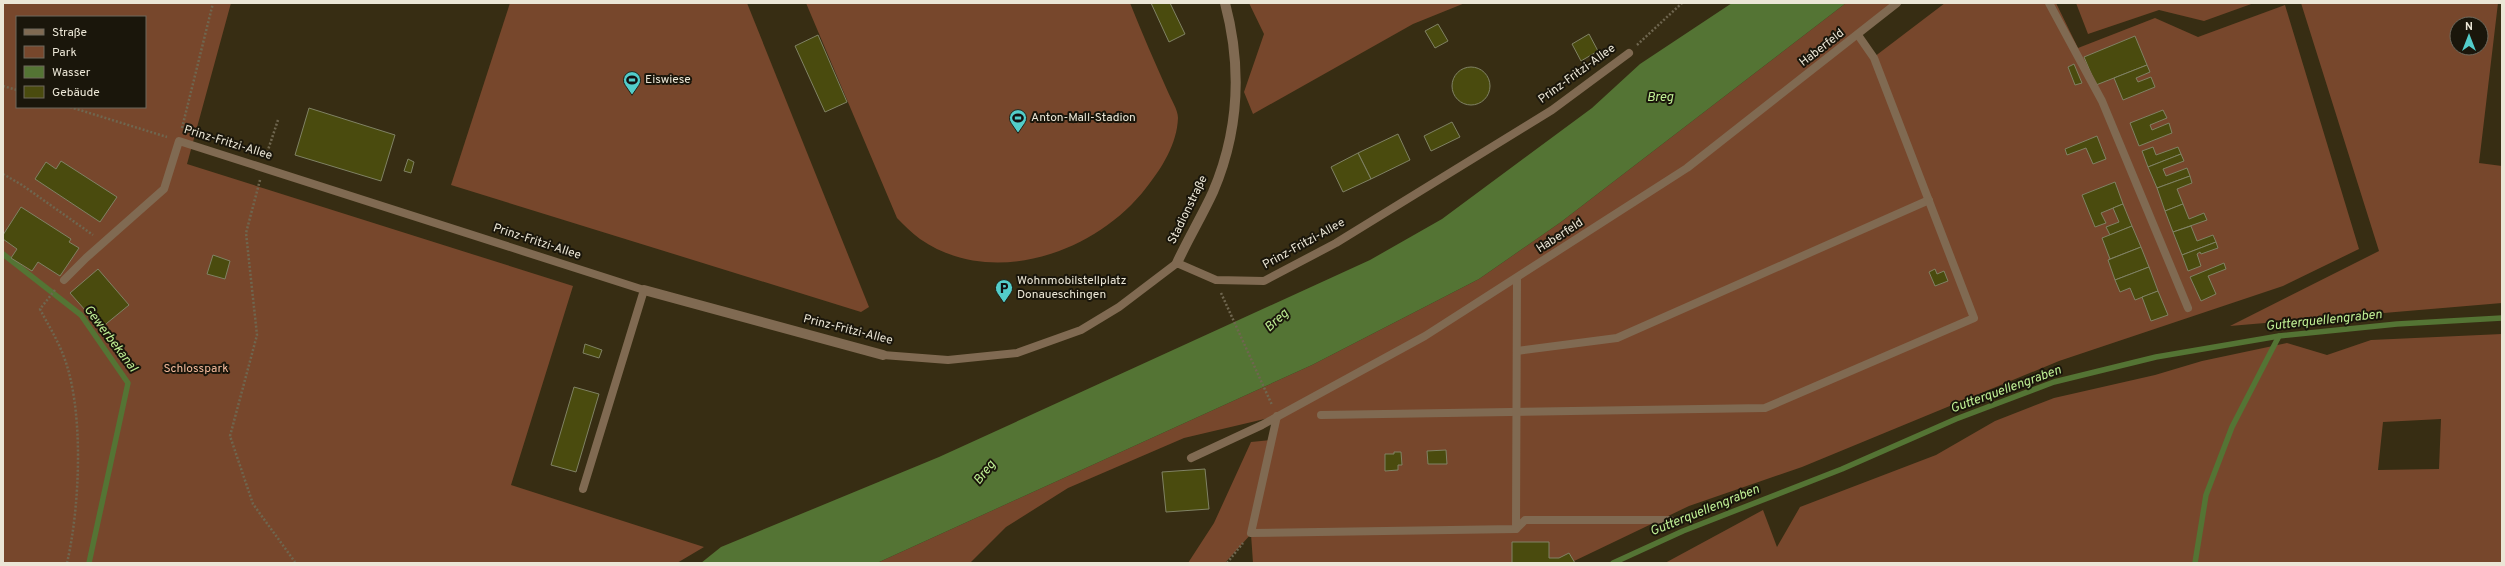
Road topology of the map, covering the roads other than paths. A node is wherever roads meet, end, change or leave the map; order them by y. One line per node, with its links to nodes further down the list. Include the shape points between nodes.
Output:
1 (1225, 3): 7 (street, Stadionstraße, via 1236,62 1236,104 1229,144 1213,192)
2 (1897, 3): 4 (lane, Haberfeld)
3 (2049, 3): 11 (lane, via 2102,100)
4 (1858, 35): 6 (lane, via 1874,58); 8 (lane, Haberfeld, via 1687,168)
5 (1629, 52): 7 (lane, Prinz-Fritzi-Allee, via 1552,110 1336,243 1264,281 1216,280)
6 (1929, 200): 12 (lane, via 1617,338); 15 (lane, via 1974,318 1765,408)
7 (1177, 263): 13 (lane, Prinz-Fritzi-Allee, via 1119,307 1081,330 1017,353 948,360)
8 (1517, 278): 12 (lane); 14 (lane, Haberfeld, via 1425,336)
9 (64, 280): 10 (lane, Prinz-Fritzi-Allee, via 164,189 178,141)
10 (644, 290): 13 (street, Prinz-Fritzi-Allee); 18 (lane)
11 (2188, 308)
12 (1517, 351): 15 (lane)
13 (883, 354)
14 (1275, 412): 17 (lane, Haberfeld); 20 (lane, via 1251,533)
15 (1517, 412): 16 (lane); 20 (lane)
16 (1321, 415)
17 (1191, 458)
18 (583, 488)
19 (1670, 520): 20 (lane, via 1525,520)
20 (1516, 529)

